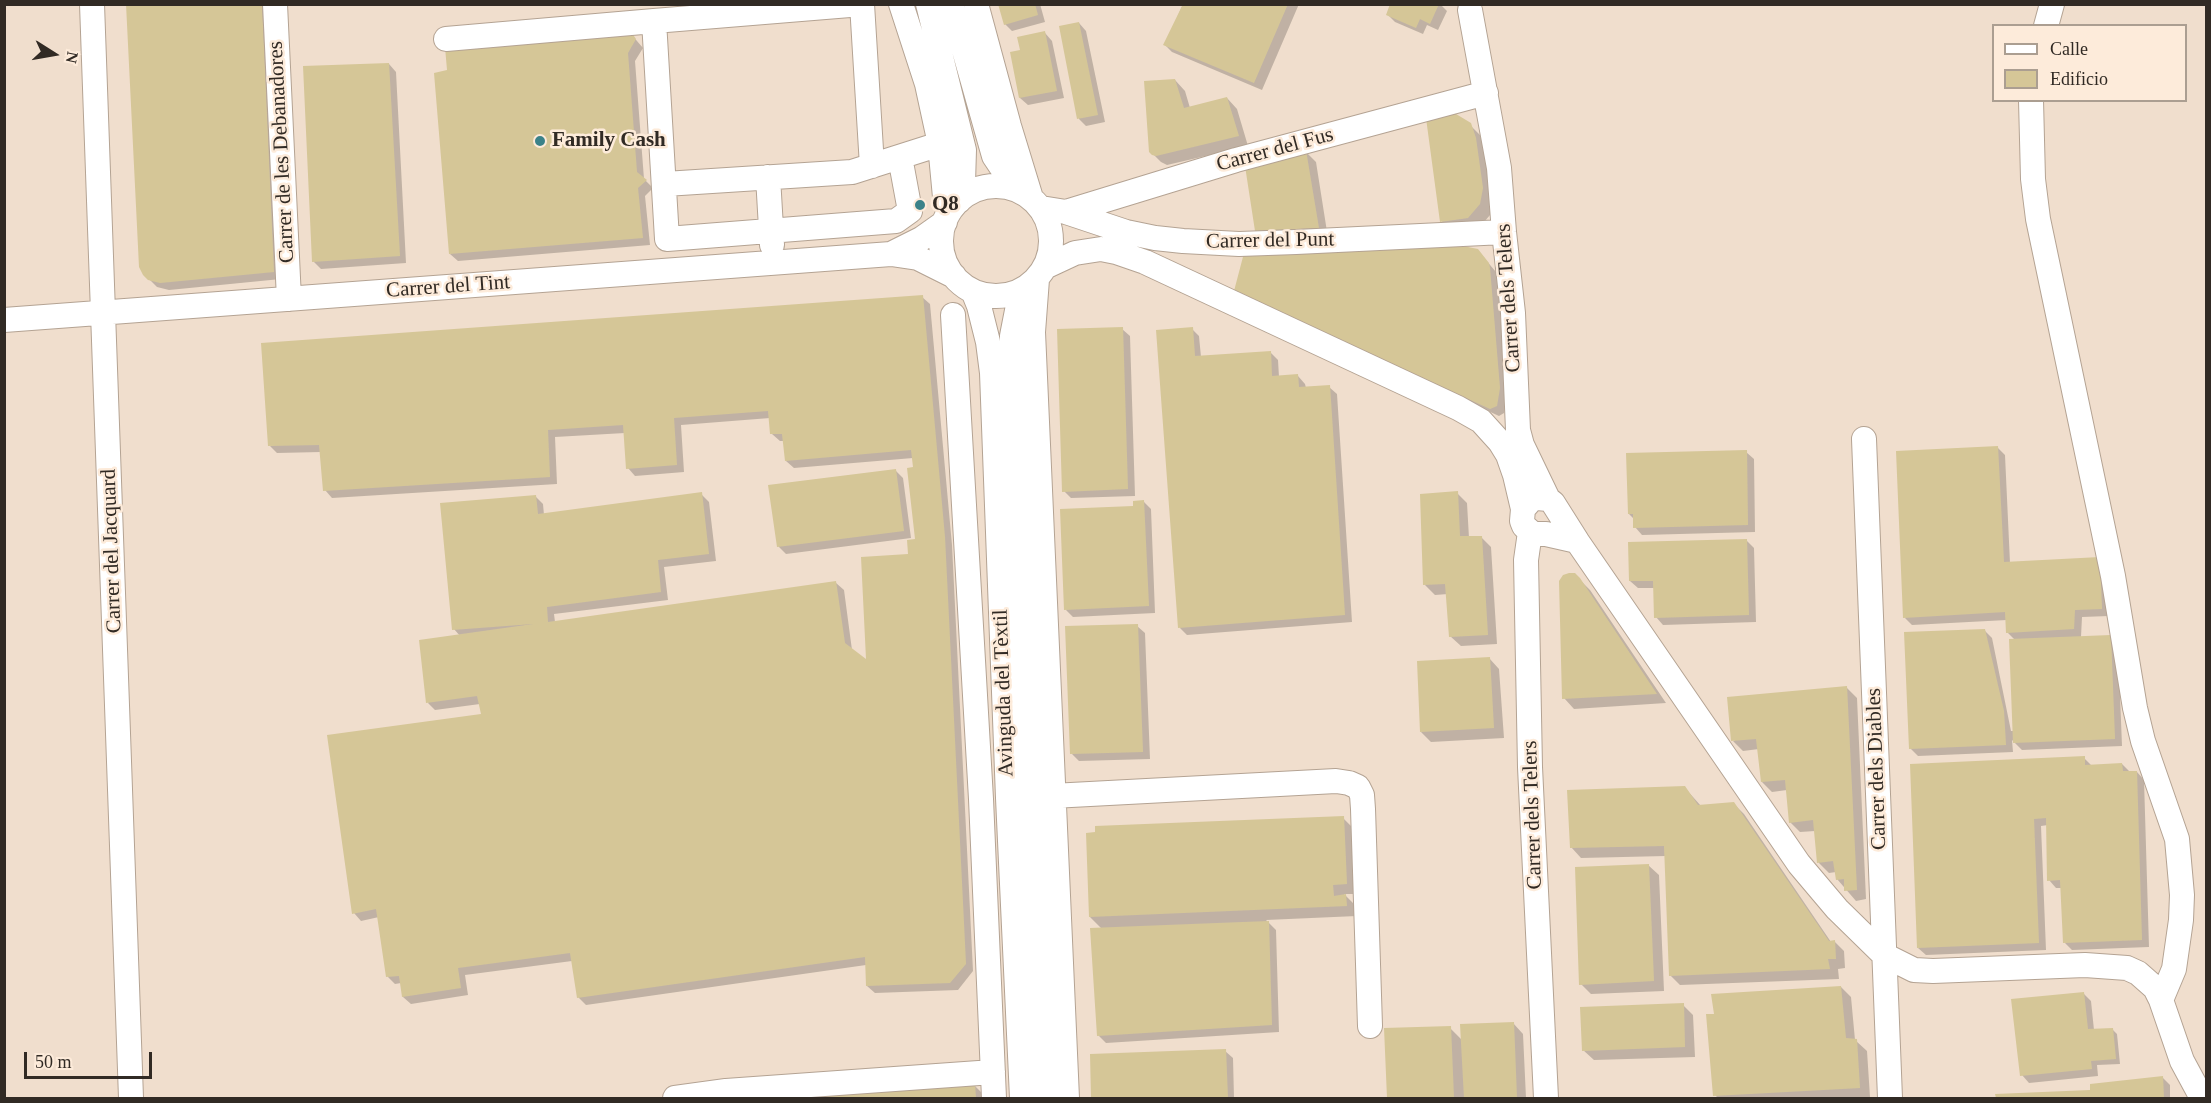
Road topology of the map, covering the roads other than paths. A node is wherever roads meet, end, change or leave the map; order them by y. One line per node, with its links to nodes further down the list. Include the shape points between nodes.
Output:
1 (92, 4): 30 (street, Carrer del Jacquard)
2 (275, 4): 29 (street, Carrer de les Debanadores)
3 (862, 4): 10 (street); 17 (street)
4 (901, 4): 15 (street, via 927,84)
5 (927, 4): 21 (street, via 964,150 963,183)
6 (951, 4): 20 (street, via 994,156)
7 (976, 4): 20 (street)
8 (2052, 4): 11 (street)
9 (1470, 10): 13 (street, Carrer dels Telers)
10 (654, 21): 12 (street); 19 (street)
11 (2047, 24)
12 (446, 39)
13 (1486, 93): 22 (street, Carrer del Fus, via 1236,160); 24 (street, Carrer dels Telers, via 1500,168)
14 (2031, 102): 43 (street, via 2032,179 2038,219 2113,576 2135,708 2178,848 2182,896 2179,937 2174,969)
15 (940, 144): 16 (street); 21 (street, via 945,198)
16 (900, 157): 17 (street); 23 (street, via 910,211 896,222)
17 (872, 166): 18 (street, via 852,172)
18 (768, 177): 19 (street); 23 (street)
19 (664, 184): 23 (street, via 667,239)
20 (1029, 198): 21 (street, via 1001,186 986,186 971,192); 22 (street, Carrer del Punt); 27 (street, via 1048,222 1052,237 1050,253)
21 (951, 211): 25 (street, via 921,239); 28 (street, via 941,236 942,250 946,264)
22 (1066, 212): 24 (street, Carrer del Punt, via 1155,238 1227,243)
23 (771, 230): 26 (street)
24 (1504, 232): 33 (street, Carrer dels Telers, via 1513,313)
25 (891, 254): 26 (street, Carrer del Tint); 28 (street, via 918,258)
26 (773, 263): 29 (street, Carrer del Tint)
27 (1034, 279): 28 (street, via 997,296); 34 (street, via 1075,253 1101,249 1116,252); 39 (street); 50 (street, Avinguda del Tèxtil, via 1012,336 1012,375)
28 (964, 284): 40 (street, Avinguda del Tèxtil, via 979,306 992,373)
29 (289, 299): 30 (street, Carrer del Tint)
30 (104, 313): 32 (street, Carrer del Tint); 46 (street, Carrer del Jacquard)
31 (952, 315): 41 (street)
32 (4, 320)
33 (1515, 403): 34 (street, via 1502,420); 36 (street, Carrer dels Telers, via 1522,445)
34 (1481, 421): 37 (street, via 1508,455)
35 (1864, 439): 42 (street, Carrer dels Diables)
36 (1553, 507): 37 (street, via 1556,527); 37 (street, via 1537,498 1531,500); 38 (street, Carrer dels Telers)
37 (1533, 525): 38 (street); 52 (street, Carrer dels Telers, via 1526,560 1530,767)
38 (1577, 541): 42 (street, Carrer dels Telers, via 1799,864)
39 (1052, 796): 44 (street, via 1336,781 1358,787 1363,809); 51 (street)
40 (1008, 798): 41 (street); 49 (street, Avinguda del Tèxtil)
41 (981, 799): 45 (street)
42 (1884, 956): 43 (street, Carrer dels Telers, via 1914,970 1933,971 2127,968 2155,988); 53 (street, Carrer dels Diables)
43 (2161, 999): 54 (street, via 2182,1061)
44 (1370, 1026)
45 (993, 1072): 47 (street); 48 (street)
46 (131, 1098)
47 (675, 1098)
48 (994, 1098)
49 (1022, 1098)
50 (1044, 1098)
51 (1067, 1098)
52 (1546, 1098)
53 (1890, 1098)
54 (2202, 1098)

